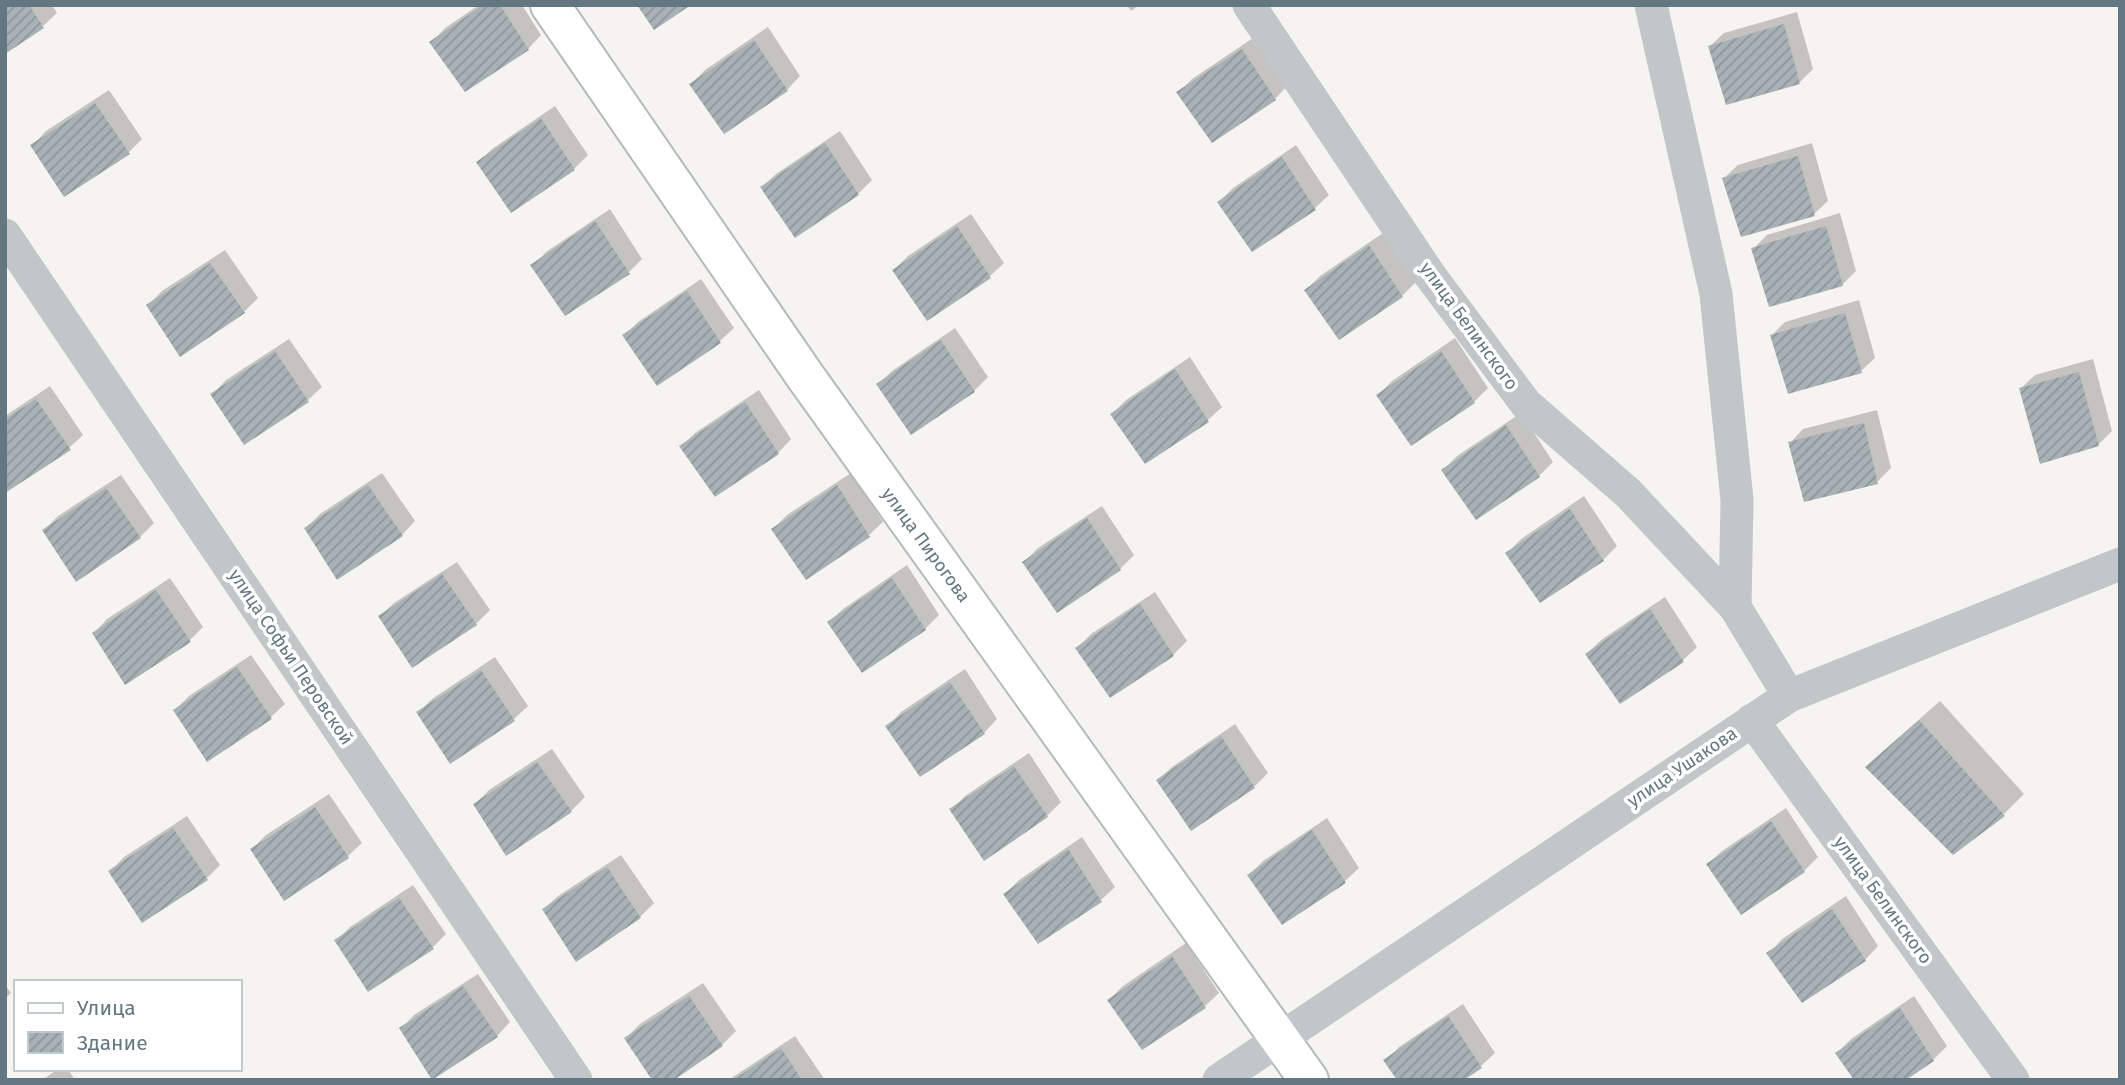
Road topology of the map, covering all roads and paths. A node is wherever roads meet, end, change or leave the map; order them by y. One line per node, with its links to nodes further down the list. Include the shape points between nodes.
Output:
1 (550, 5): 9 (street, улица Пирогова, via 813,387)
2 (1249, 5): 6 (street, улица Белинского, via 1429,274 1527,404 1628,493)
3 (1651, 5): 6 (street, via 1716,294 1737,500)
4 (5, 235): 10 (street, улица Софьи Перовской)
5 (2120, 564): 7 (street, улица Ушакова)
6 (1735, 607): 7 (street, улица Белинского)
7 (1789, 696): 8 (street, улица Ушакова)
8 (1752, 720): 9 (street, улица Ушакова); 13 (street, улица Белинского)
9 (1281, 1038): 11 (street, улица Ушакова); 12 (street, улица Пирогова)
10 (576, 1080)
11 (1219, 1080)
12 (1310, 1080)
13 (2013, 1080)

